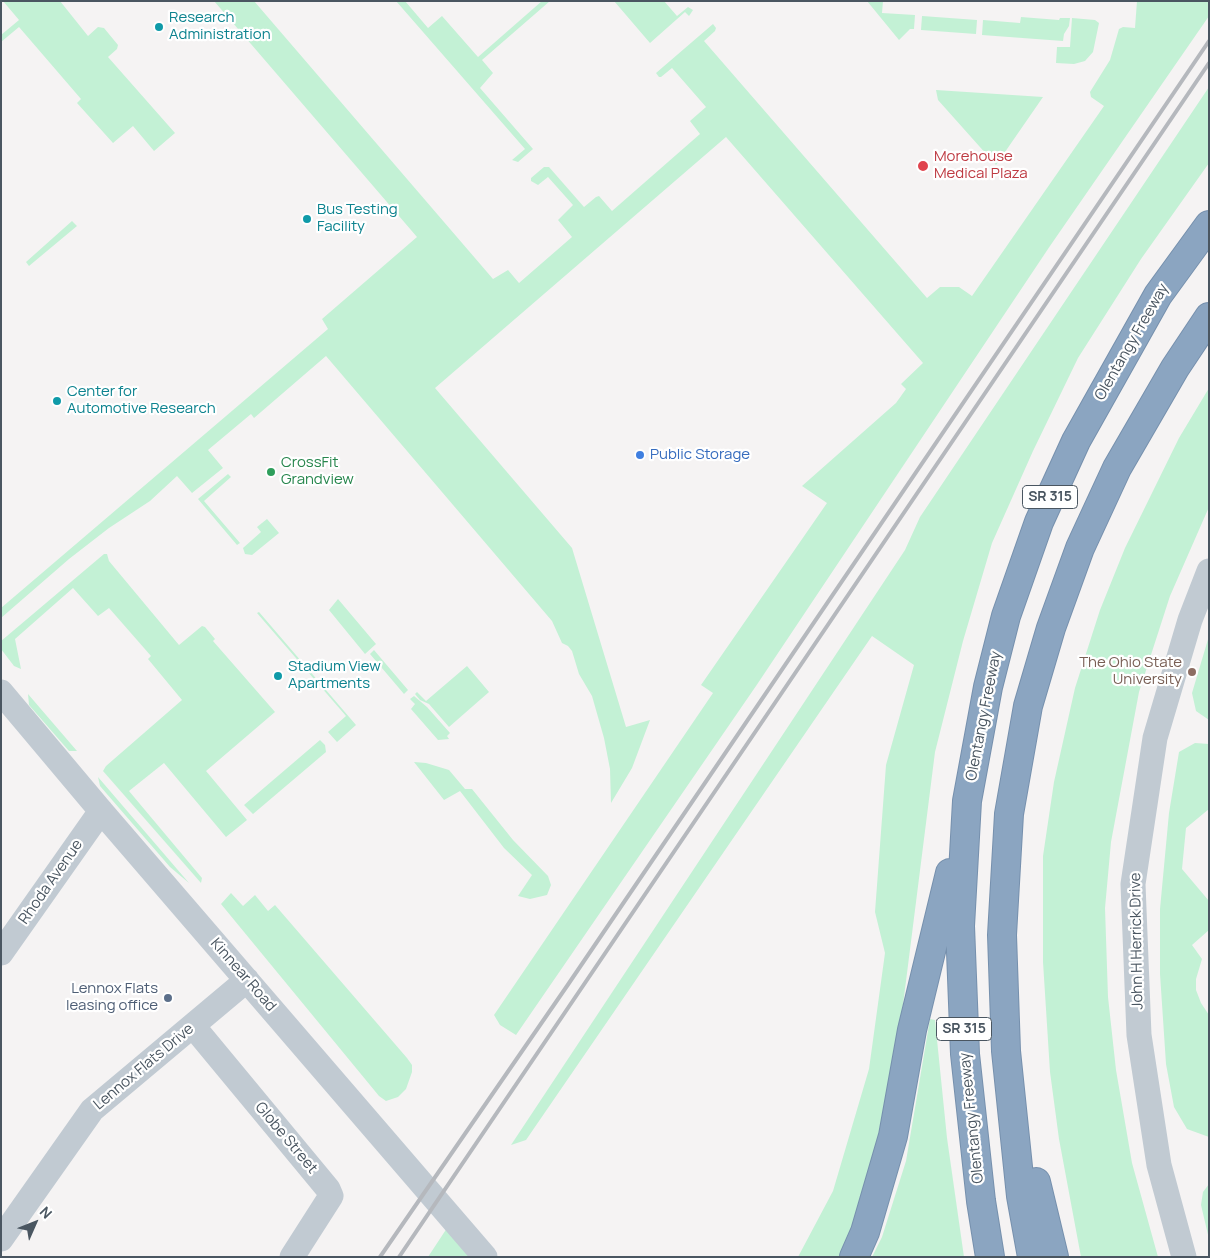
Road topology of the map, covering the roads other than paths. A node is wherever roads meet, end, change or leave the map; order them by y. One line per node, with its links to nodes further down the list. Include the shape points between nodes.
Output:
1 (1209, 225): 5 (highway, Olentangy Freeway / SR 315, via 1158,294 1130,341 1076,441 1039,522 1006,616 988,687)
2 (1209, 317): 10 (highway, SR 315, via 1117,468 1084,540 1051,628 1028,706 1009,814 1002,935)
3 (1209, 571): 18 (street, John H Herrick Drive, via 1190,620 1155,738 1133,884 1139,1034 1159,1165)
4 (1, 692): 6 (street, Kinnear Road)
5 (967, 801): 14 (highway, via 912,1030 893,1136 865,1232); 15 (highway, Olentangy Freeway / SR 315, via 960,926 965,1054)
6 (101, 811): 7 (street, Rhoda Avenue); 8 (street, Kinnear Road)
7 (1, 953)
8 (247, 980): 9 (street, Lennox Flats Drive); 13 (street, Kinnear Road)
9 (193, 1026): 11 (street, Lennox Flats Drive, via 92,1110); 12 (street, Globe Street, via 331,1196)
10 (1006, 1051): 16 (highway, SR 315, via 1021,1196); 17 (highway)
11 (1, 1239)
12 (292, 1257)
13 (485, 1257)
14 (854, 1257)
15 (990, 1257)
16 (1032, 1257)
17 (1054, 1257)
18 (1184, 1257)

